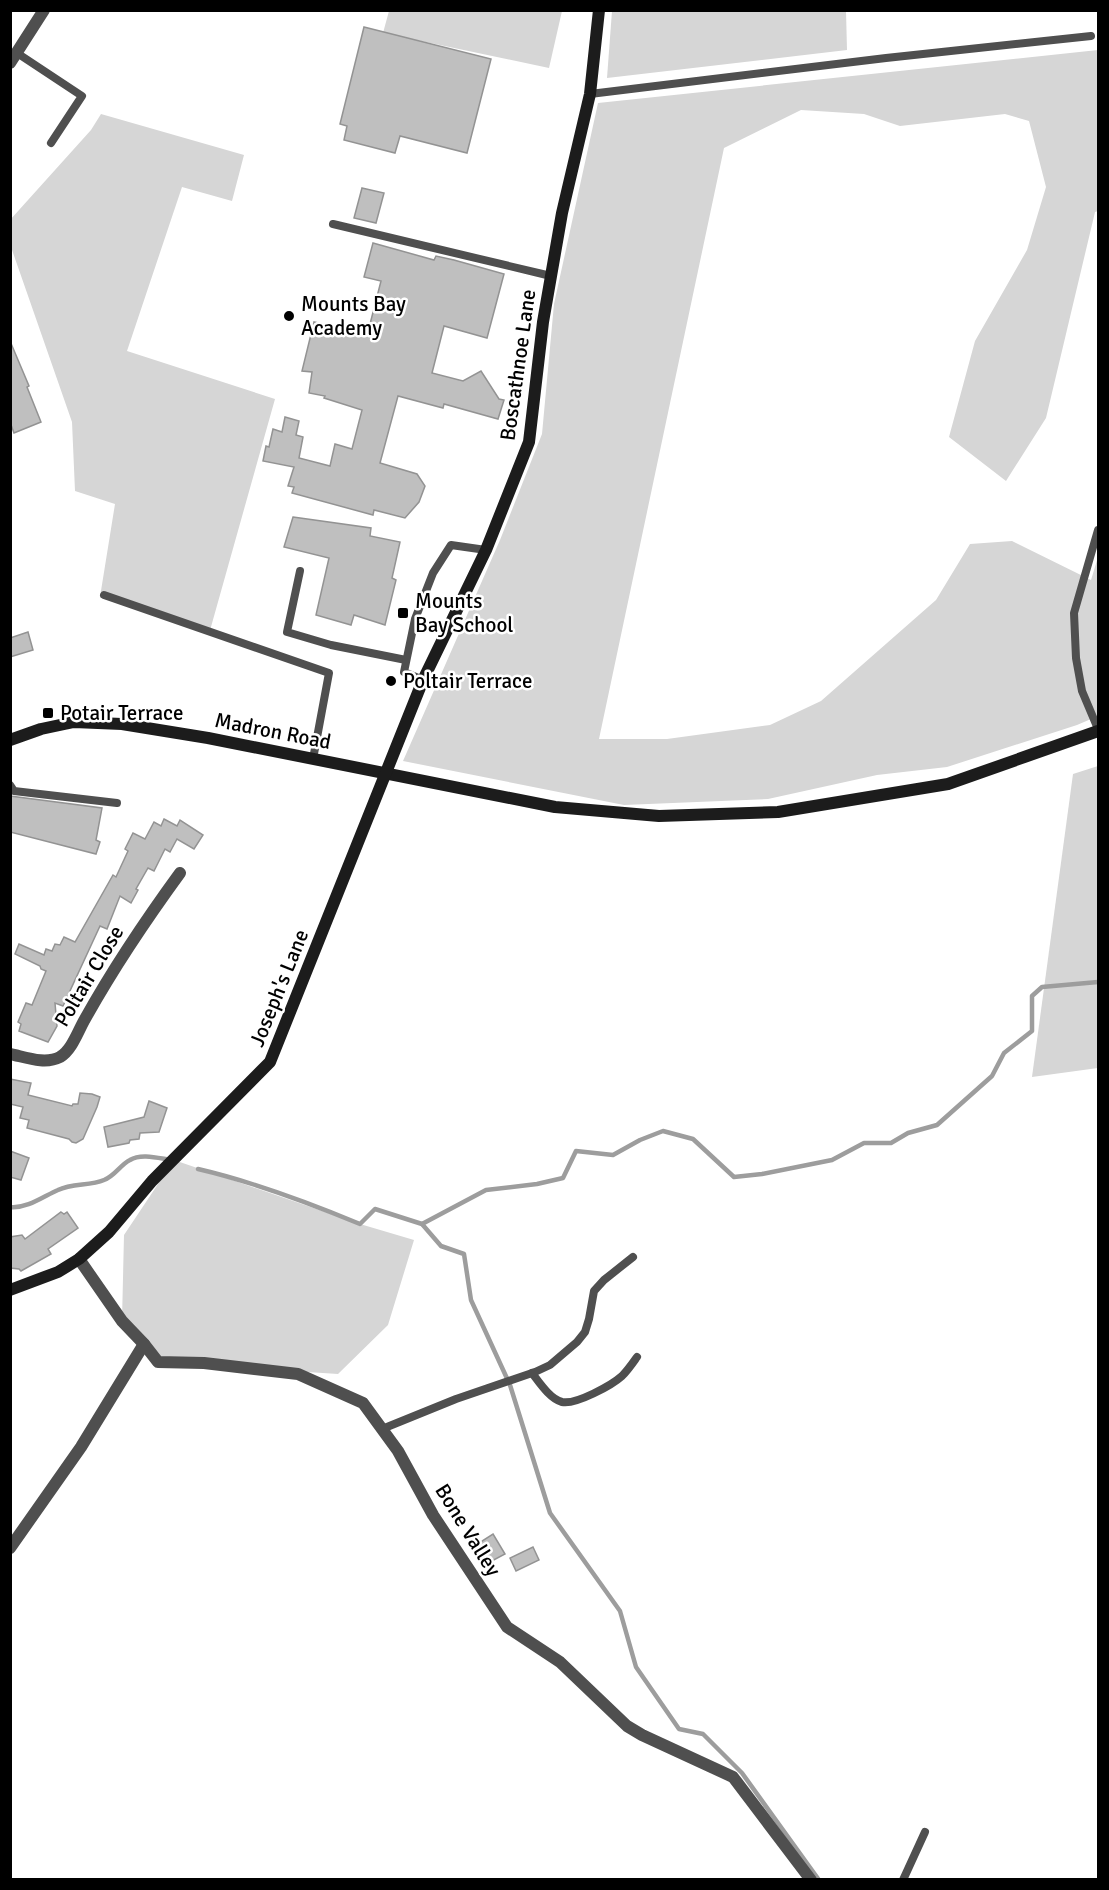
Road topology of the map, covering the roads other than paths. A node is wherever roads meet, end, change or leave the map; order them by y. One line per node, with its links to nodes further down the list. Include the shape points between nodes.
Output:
1 (44, 10): 4 (street)
2 (599, 10): 5 (street, Boscathnoe Lane)
3 (1091, 36): 5 (lane)
4 (14, 58): 6 (lane, via 82,96)
5 (590, 94): 8 (street, Boscathnoe Lane)
6 (51, 143)
7 (333, 224): 8 (lane)
8 (551, 276): 10 (street, Boscathnoe Lane, via 529,442)
9 (1098, 530): 15 (lane, via 1074,613 1082,692)
10 (486, 550): 13 (lane, via 451,545 433,573 415,619); 14 (street, Boscathnoe Lane)
11 (300, 571): 13 (lane, via 287,632)
12 (104, 595): 17 (lane, via 329,673)
13 (406, 660): 14 (lane, via 404,672)
14 (423, 680): 18 (street, Boscathnoe Lane)
15 (1098, 730): 18 (street, Madron Road, via 948,784 778,812 659,816 555,807)
16 (10, 740): 17 (street, Madron Road, via 74,722 122,724)
17 (313, 759): 18 (street, Madron Road)
18 (386, 774): 24 (street, Joseph's Lane, via 270,1062)
19 (10, 785): 20 (lane, via 14,791)
20 (117, 802)
21 (180, 873): 22 (street, Poltair Close, via 136,933 61,1056 36,1060)
22 (10, 1054)
23 (633, 1257): 28 (lane, via 594,1291 590,1319 577,1342 550,1365)
24 (79, 1259): 25 (street, Joseph's Lane, via 58,1272); 26 (street, Bone Valley, via 122,1321)
25 (13, 1287)
26 (144, 1344): 29 (street, Bone Valley, via 158,1362 298,1374 363,1403); 30 (street, via 81,1447)
27 (637, 1357): 28 (lane, via 612,1383 567,1402 553,1397)
28 (532, 1373): 29 (lane)
29 (382, 1429): 32 (street, Bone Valley, via 507,1627 560,1662 627,1726 734,1777)
30 (10, 1548)
31 (925, 1832): 33 (lane)
32 (811, 1880)
33 (903, 1880)

